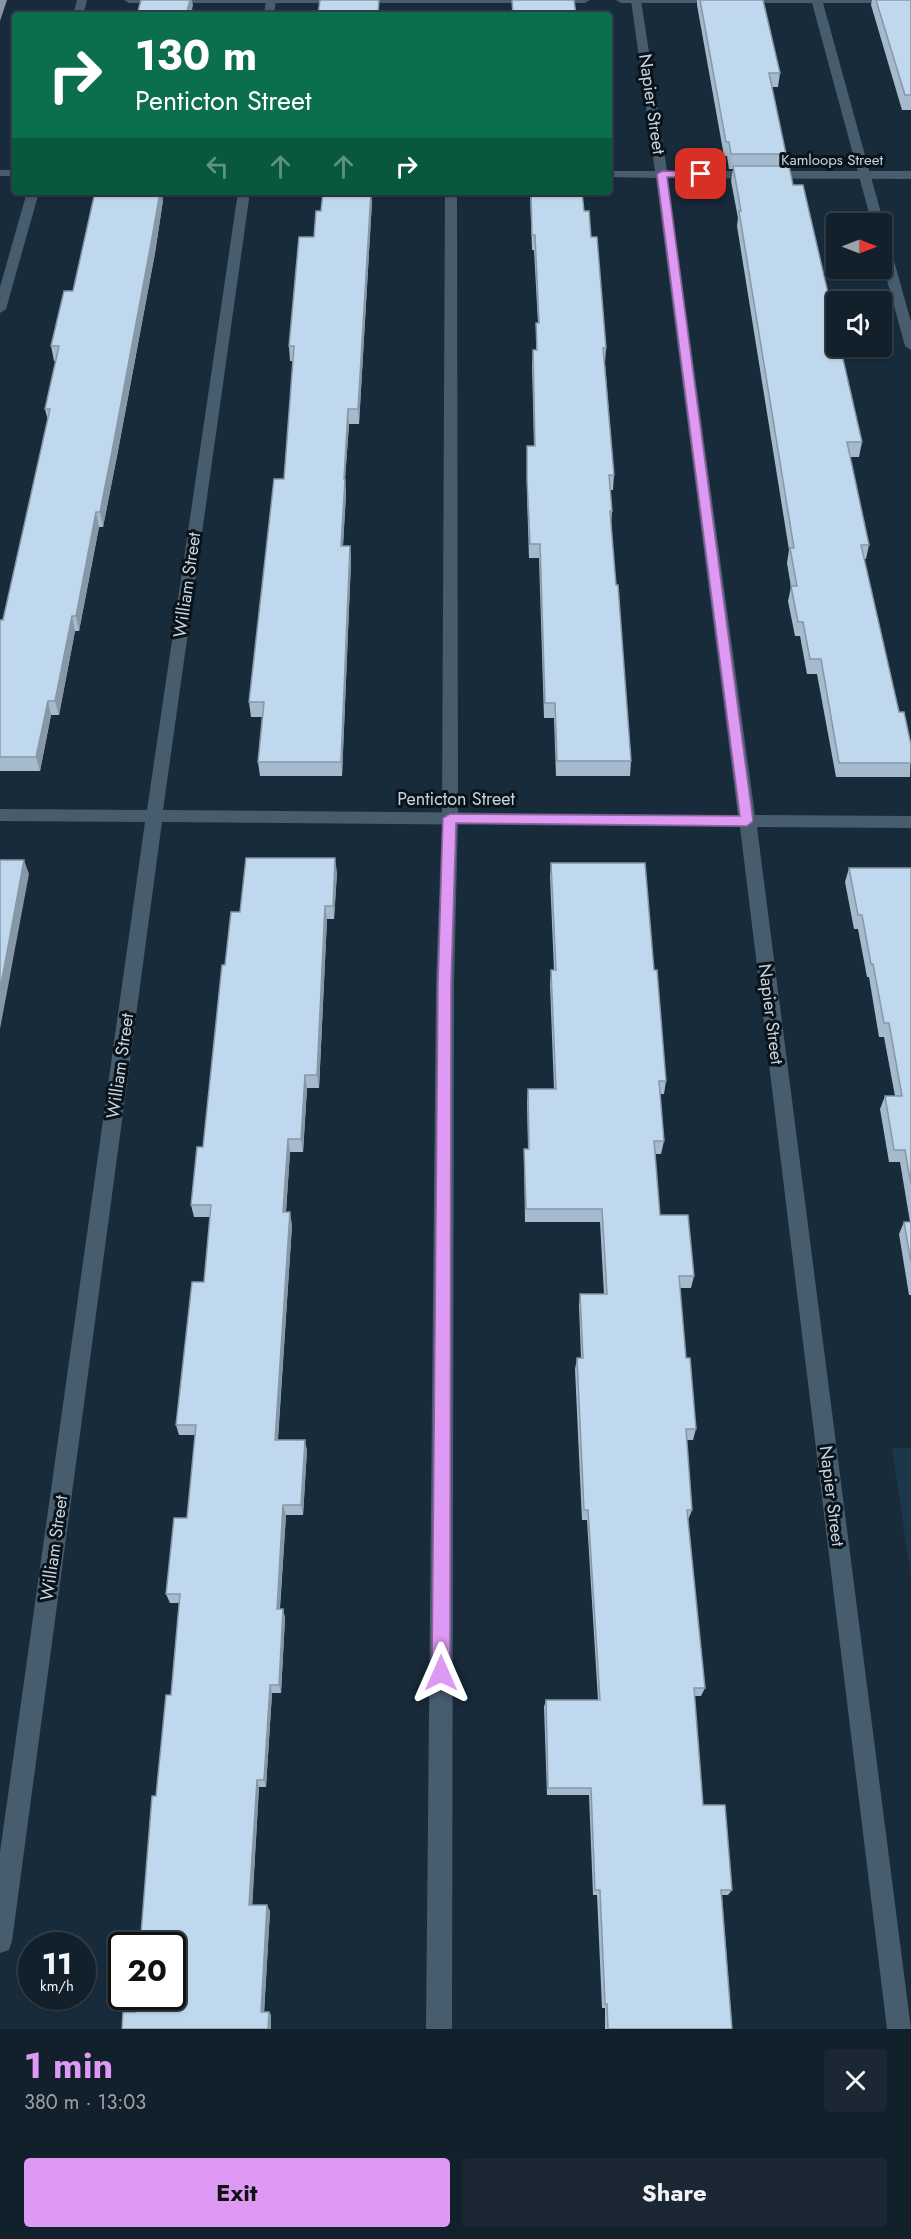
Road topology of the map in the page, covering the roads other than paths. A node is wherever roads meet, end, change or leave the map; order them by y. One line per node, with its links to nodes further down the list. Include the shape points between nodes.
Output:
1 (129, 0): 2 (street)
2 (271, 0): 7 (street)
3 (585, 0): 7 (street)
4 (621, 0): 5 (street)
5 (636, 0): 8 (street); 10 (street, Napier Street)
6 (900, 0): 8 (street)
7 (448, 1)
8 (817, 1): 11 (street)
9 (612, 174): 10 (street, Kamloops Street)
10 (662, 174): 11 (street, Kamloops Street); 23 (street, Napier Street)
11 (865, 175): 12 (street, Kamloops Street); 16 (street)
12 (911, 175)
13 (32, 195): 18 (street)
14 (244, 195): 21 (street, William Street)
15 (451, 195): 22 (street)
16 (875, 213)
17 (892, 276): 19 (street)
18 (0, 309)
19 (911, 346)
20 (0, 815): 21 (street, Penticton Street)
21 (155, 816): 22 (street, Penticton Street); 25 (street, William Street)
22 (450, 818): 23 (street, Penticton Street); 26 (street, via 445,984)
23 (747, 821): 24 (street, Penticton Street); 27 (street, Napier Street)
24 (911, 822)
25 (0, 1941)
26 (439, 2029)
27 (900, 2029)

